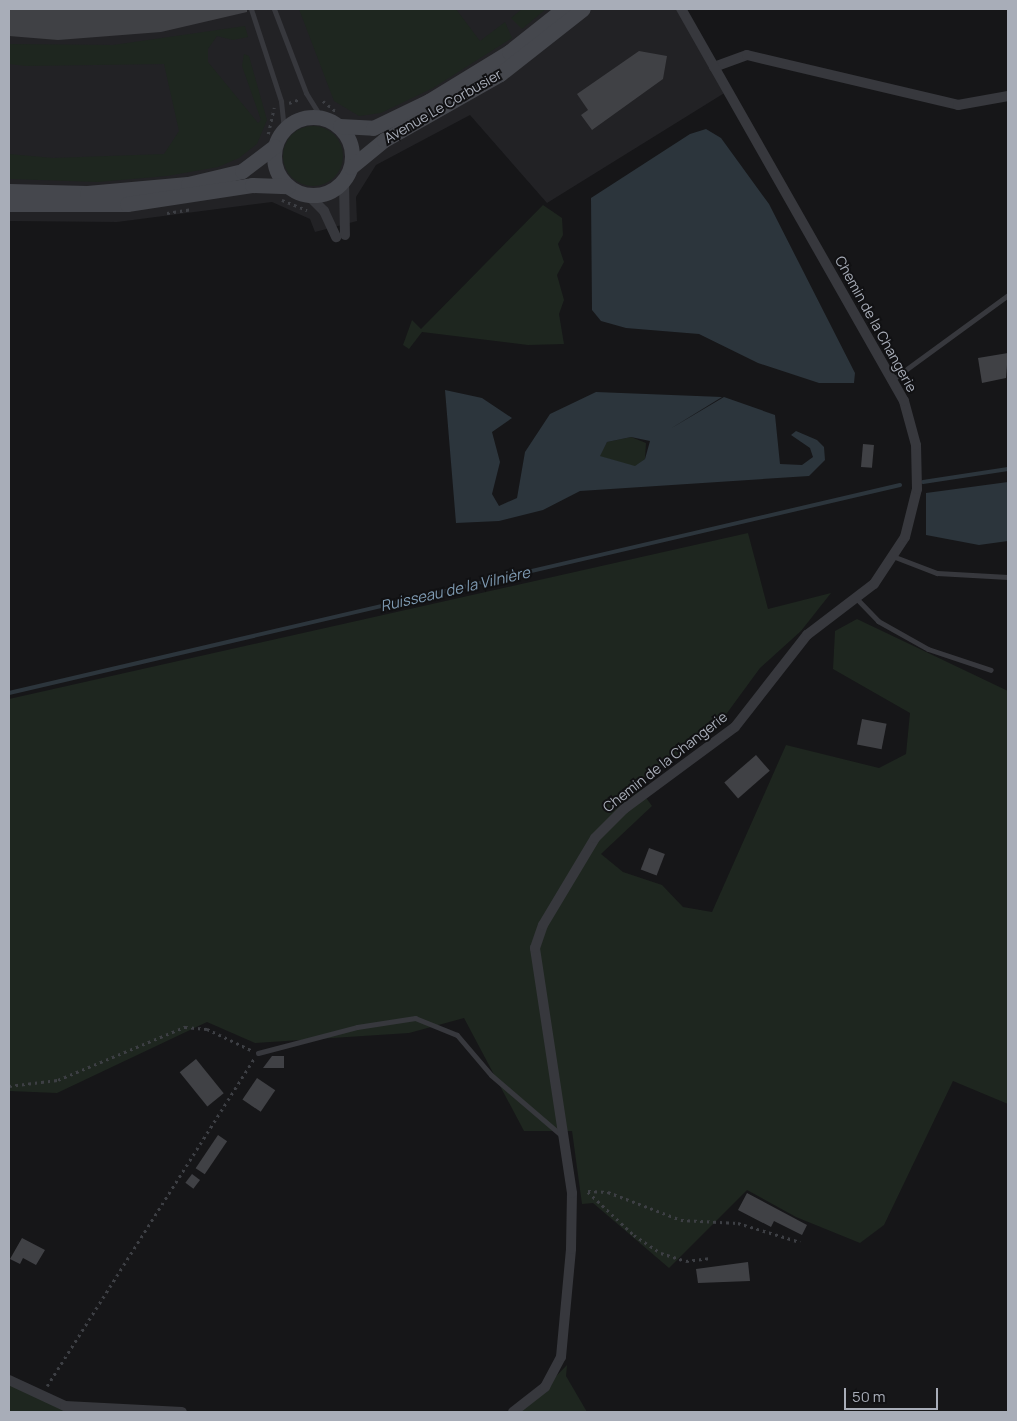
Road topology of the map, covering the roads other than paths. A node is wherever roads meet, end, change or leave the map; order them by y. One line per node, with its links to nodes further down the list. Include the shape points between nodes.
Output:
1 (251, 9): 10 (lane, via 282,106)
2 (274, 9): 8 (lane, via 308,96)
3 (563, 9): 9 (street, Avenue Le Corbusier, via 509,52 429,101 373,128)
4 (583, 9): 12 (street, Avenue Le Corbusier, via 500,74 384,140)
5 (681, 9): 6 (street, Chemin de la Changerie)
6 (714, 67): 7 (street, via 747,55 958,106); 18 (street, Chemin de la Changerie)
7 (1008, 96)
8 (320, 117): 9 (street); 10 (street, via 301,118)
9 (341, 121): 12 (street, via 350,143)
10 (284, 129): 11 (street)
11 (270, 143): 13 (street, via 276,168); 14 (street, via 242,171 188,184 107,193)
12 (347, 174): 15 (street, via 328,192); 15 (street, via 340,236)
13 (288, 186): 15 (street); 16 (street, via 252,185 127,204)
14 (9, 191)
15 (308, 195)
16 (9, 204)
17 (1008, 295): 18 (lane)
18 (893, 379): 19 (street, Chemin de la Changerie, via 912,424 918,465 912,514)
19 (895, 557): 20 (lane, via 937,573); 21 (street, Chemin de la Changerie)
20 (1008, 578)
21 (856, 598): 22 (lane, via 878,621 928,649); 24 (street, Chemin de la Changerie, via 807,635 735,727 618,814 595,838 556,901 535,948 556,1069)
22 (991, 670)
23 (258, 1053): 24 (lane, via 357,1027 415,1018 458,1035 491,1076)
24 (561, 1135): 27 (street, Chemin de la Changerie, via 572,1194 561,1357 545,1386)
25 (9, 1380): 26 (street, via 65,1406)
26 (182, 1412)
27 (513, 1412)

